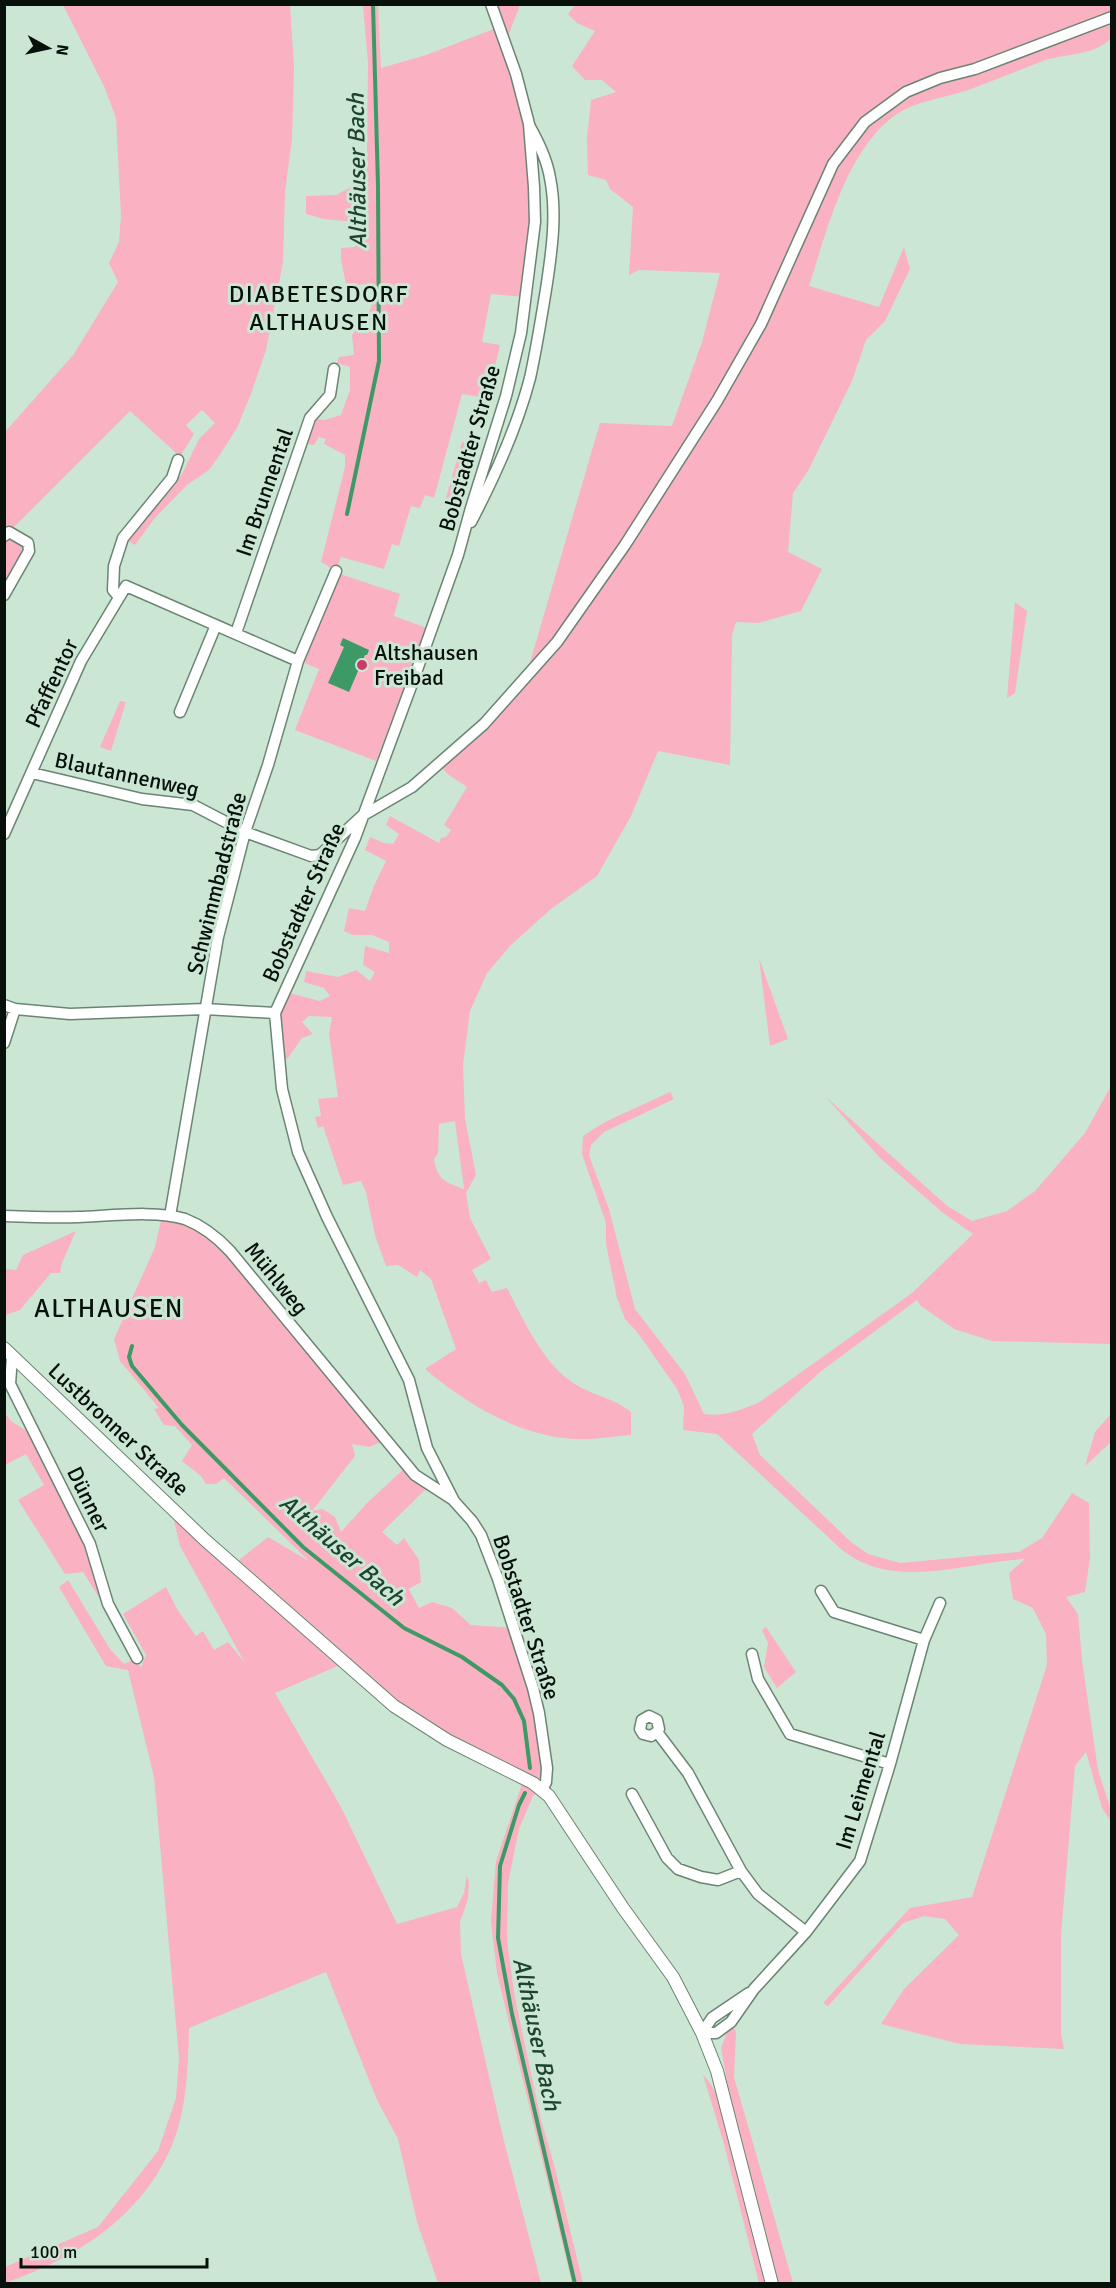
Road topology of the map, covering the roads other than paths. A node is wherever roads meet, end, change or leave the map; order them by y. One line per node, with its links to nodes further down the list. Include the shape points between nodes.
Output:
1 (490, 4): 3 (street, Bobstadter Straße, via 516,74)
2 (1112, 17): 16 (street, via 906,92 865,122 833,164 761,324 717,401 625,545 557,642 484,724 412,787)
3 (528, 124): 7 (street, Bobstadter Straße, via 535,222 521,333); 7 (street, via 543,151 554,205 541,318 530,378 513,429 492,483)
4 (334, 369): 12 (street, Im Brunnental, via 330,394 310,418)
5 (178, 460): 10 (street, via 172,478 123,538 114,566 113,590)
6 (7, 534): 9 (street, via 28,543 30,551)
7 (462, 539): 16 (street, Bobstadter Straße)
8 (336, 571): 13 (street, Schwimmbadstraße)
9 (4, 595)
10 (119, 597): 11 (street, Pfaffentor, via 126,586); 15 (street, Pfaffentor, via 81,661)
11 (216, 625): 12 (street); 14 (street)
12 (236, 633): 13 (street)
13 (298, 661): 17 (street, Schwimmbadstraße)
14 (180, 712)
15 (32, 773): 17 (street, Blautannenweg, via 142,799 193,805); 18 (street, Pfaffentor)
16 (362, 816): 17 (street, Blautannenweg, via 320,855 311,856); 21 (street, Bobstadter Straße)
17 (245, 832): 20 (street, Schwimmbadstraße, via 218,937)
18 (4, 834)
19 (10, 1007): 20 (street, via 70,1014); 22 (street)
20 (205, 1009): 21 (street); 24 (street, Schwimmbadstraße)
21 (275, 1013): 26 (street, Bobstadter Straße, via 282,1089 297,1152 409,1380 427,1448)
22 (4, 1043)
23 (4, 1216): 24 (street, Mühlweg)
24 (170, 1216): 26 (street, Mühlweg, via 199,1226 222,1242 415,1475)
25 (8, 1353): 31 (street, Dünner, via 10,1384 90,1544 108,1604); 34 (street, Lustbronner Straße, via 205,1540 394,1706 447,1740)
26 (454, 1501): 34 (street, Bobstadter Straße, via 481,1535 533,1688 547,1768)
27 (821, 1591): 29 (street, via 834,1612)
28 (940, 1603): 29 (street, Im Leimental)
29 (924, 1640): 33 (street, Im Leimental)
30 (752, 1654): 33 (street, via 758,1679 790,1734)
31 (137, 1658)
32 (657, 1732): 36 (street, via 688,1773)
33 (890, 1764): 37 (street, Im Leimental, via 860,1861)
34 (542, 1790): 38 (street, Lustbronner Straße, via 674,1977)
35 (632, 1794): 36 (street, via 667,1858 678,1869 718,1880)
36 (741, 1871): 37 (street, via 758,1894)
37 (806, 1932): 38 (street, Im Leimental, via 754,1989 712,2018)
38 (702, 2033): 39 (street, Lustbronner Straße, via 717,2071)
39 (772, 2283)

